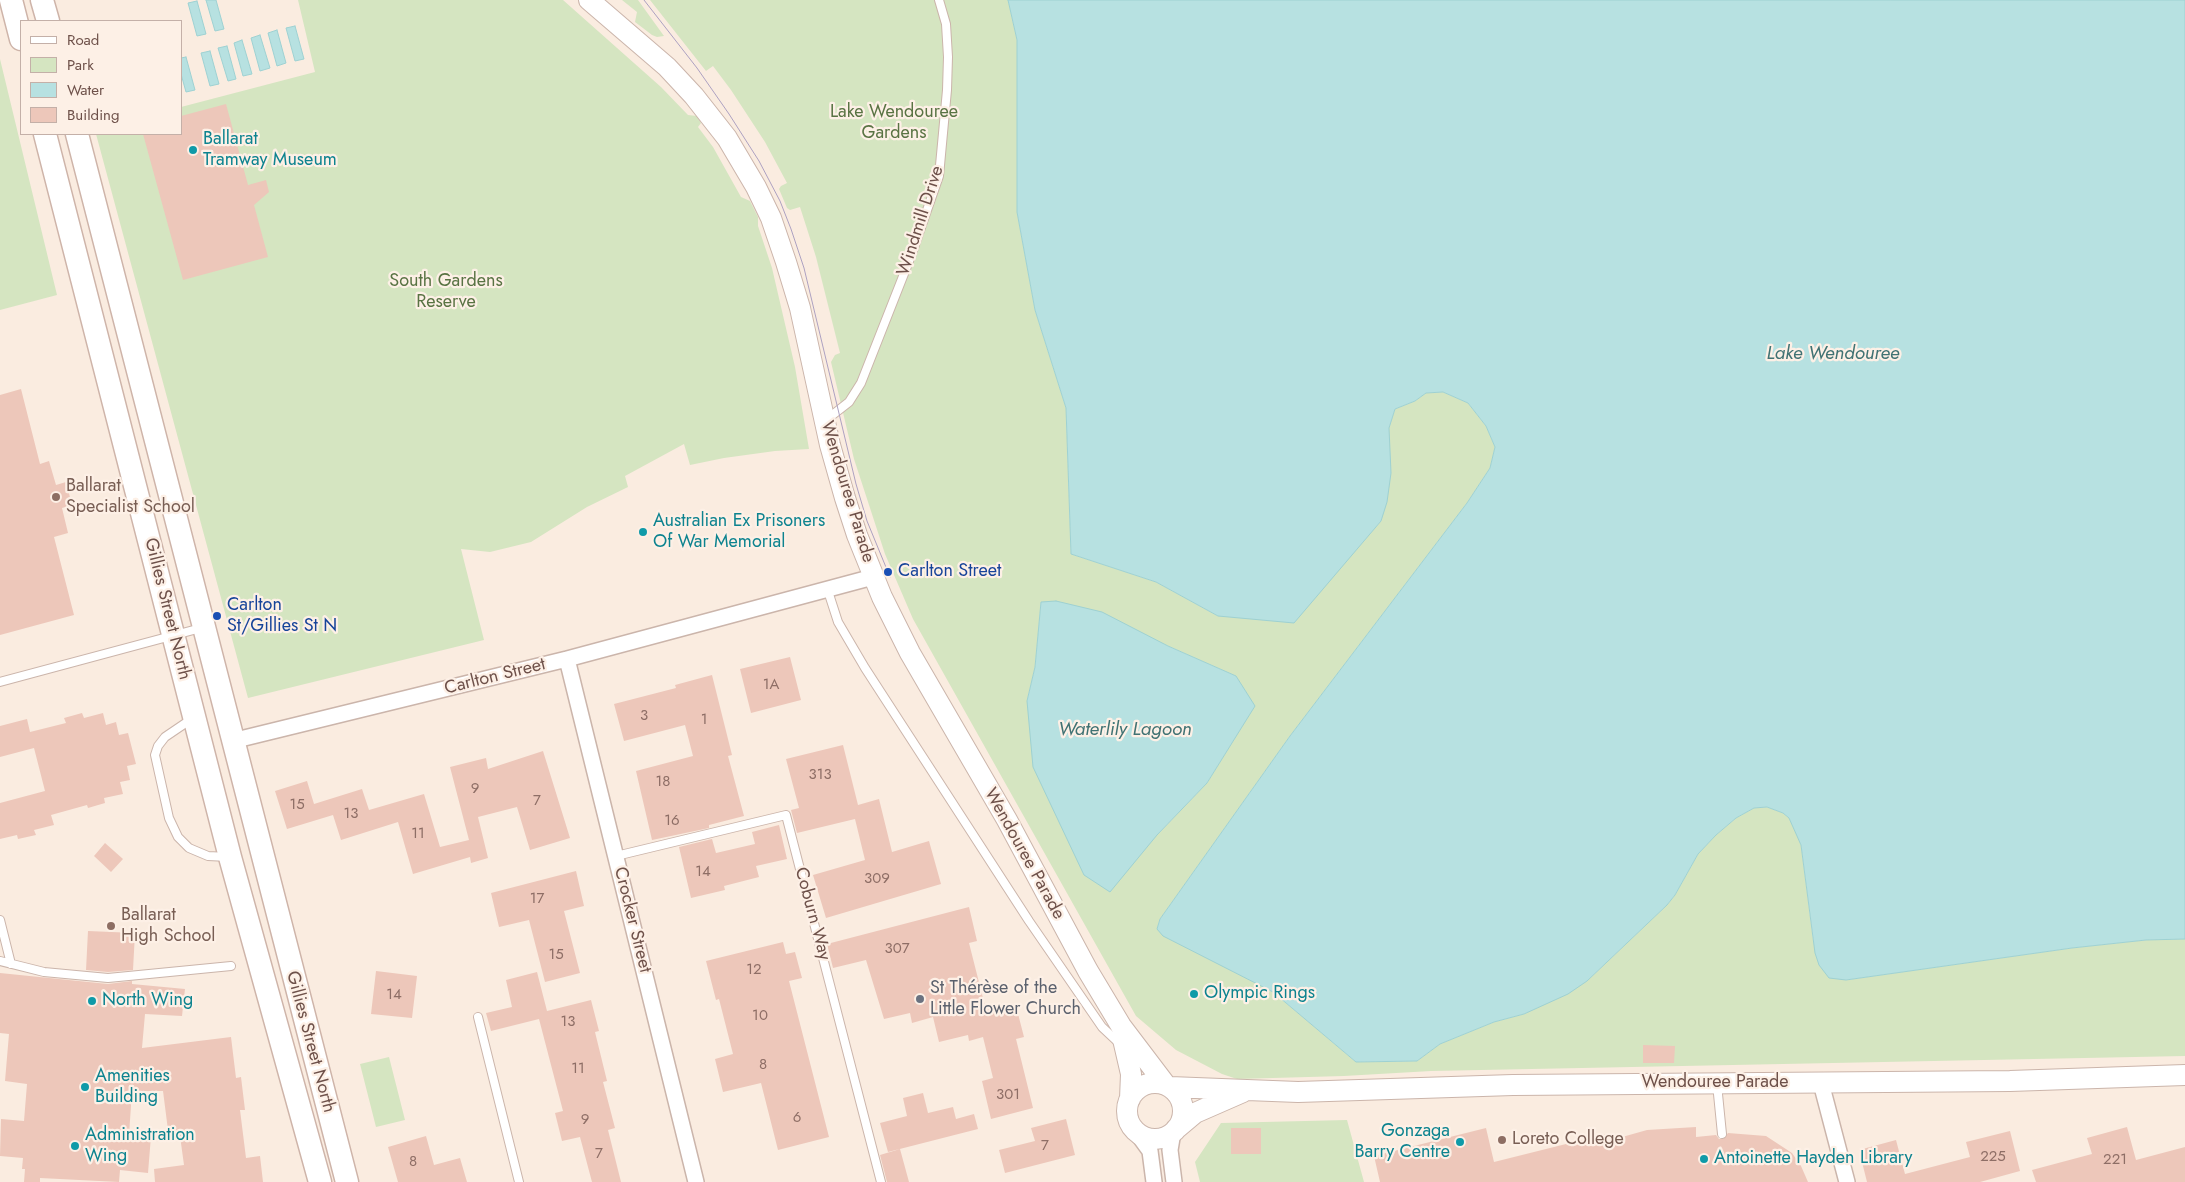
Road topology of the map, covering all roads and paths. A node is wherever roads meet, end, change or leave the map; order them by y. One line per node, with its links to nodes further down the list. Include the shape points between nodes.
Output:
1 (11, 0): 6 (main road)
2 (42, 0): 5 (main road)
3 (589, 0): 11 (street, Wendouree Parade, via 680,81 741,159 779,238 800,308)
4 (939, 0): 11 (lane, Windmill Drive, via 946,24 948,57 939,176 861,383 849,402)
5 (48, 20)
6 (20, 35)
7 (45, 135): 10 (main road, Gillies Street North)
8 (77, 135): 9 (main road, Gillies Street North)
9 (116, 289): 10 (main road); 14 (main road, Gillies Street North)
10 (95, 327): 15 (main road, Gillies Street North)
11 (825, 421): 12 (street, Wendouree Parade, via 845,498)
12 (873, 576): 13 (street, Carlton Street); 29 (street, Wendouree Parade, via 910,653)
13 (828, 588): 16 (street, Carlton Street); 30 (lane, Wendouree Parade, via 844,634 1000,878 1102,1027)
14 (203, 627): 15 (lane); 19 (main road, Gillies Street North)
15 (174, 635): 17 (lane); 18 (main road, Gillies Street North)
16 (567, 659): 19 (street, Carlton Street); 20 (street, Crocker Street)
17 (0, 682)
18 (195, 718): 21 (main road, Gillies Street North); 21 (lane, via 165,737 155,755 169,818 178,837 189,848 208,856)
19 (232, 741): 22 (main road, Gillies Street North)
20 (616, 856): 43 (street, Crocker Street); 44 (lane, Coburn Way, via 786,815)
21 (230, 857): 23 (main road, Gillies Street North)
22 (274, 903): 23 (main road); 41 (main road, Gillies Street North)
23 (244, 910): 40 (main road, Gillies Street North)
24 (0, 920): 26 (lane)
25 (0, 962): 26 (lane)
26 (11, 964): 27 (lane, via 44,972 108,978)
27 (231, 966)
28 (478, 1017): 42 (lane)
29 (1121, 1026): 30 (street, Wendouree Parade); 34 (street, Wendouree Parade)
30 (1126, 1050): 36 (street, Wendouree Parade, via 1132,1074)
31 (2185, 1075): 32 (street, Wendouree Parade)
32 (1821, 1083): 33 (street, Wendouree Parade); 47 (street)
33 (1717, 1084): 35 (street, Wendouree Parade); 39 (lane)
34 (1167, 1086): 35 (street, Wendouree Parade); 36 (street, via 1144,1085); 38 (street, via 1175,1091 1182,1103 1182,1117)
35 (1245, 1091): 38 (street, Wendouree Parade, via 1195,1114)
36 (1130, 1099): 37 (street, via 1127,1114)
37 (1134, 1129): 38 (street, via 1153,1138); 45 (street, via 1150,1151)
38 (1175, 1131): 46 (street, via 1170,1150)
39 (1722, 1134)
40 (320, 1182)
41 (347, 1182)
42 (518, 1182)
43 (696, 1182)
44 (881, 1182)
45 (1154, 1182)
46 (1174, 1182)
47 (1847, 1182)

